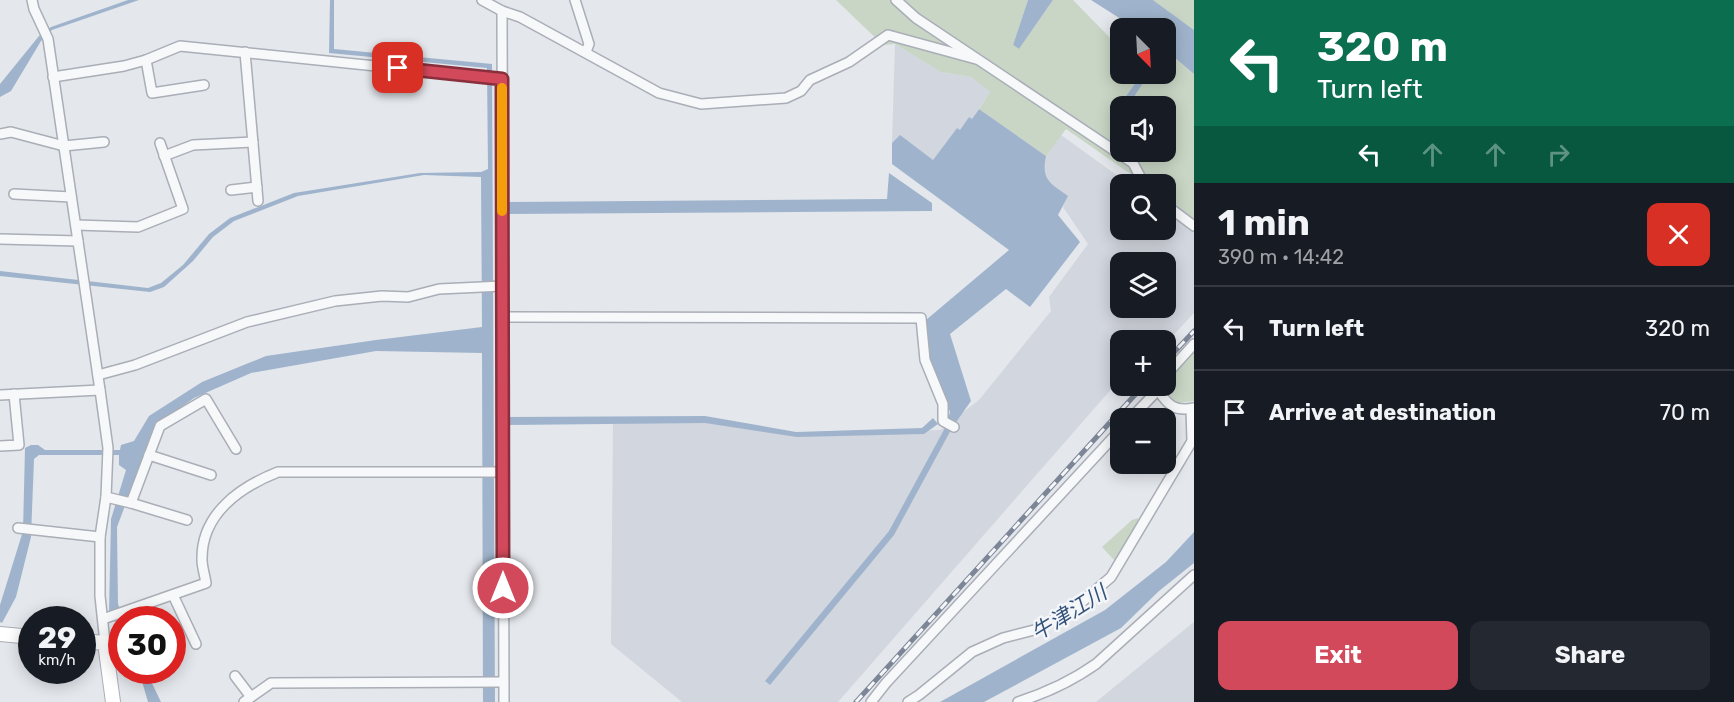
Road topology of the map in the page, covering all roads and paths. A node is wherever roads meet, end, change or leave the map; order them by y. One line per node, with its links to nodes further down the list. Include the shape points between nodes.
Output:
1 (32, 0): 10 (street, via 48,39)
2 (482, 0): 5 (street)
3 (575, 0): 7 (street, via 589,44)
4 (896, 0): 8 (street)
5 (502, 11): 7 (street); 11 (street)
6 (245, 52): 9 (street, via 180,46); 11 (street); 15 (street)
7 (586, 52): 8 (street, via 659,93 701,104 786,98 888,35)
8 (976, 59): 19 (street, via 1133,163)
9 (146, 60): 10 (street); 12 (street, via 152,93)
10 (53, 77): 17 (street)
11 (494, 78): 30 (street)
12 (204, 86)
13 (0, 134): 17 (street, via 11,132)
14 (104, 142): 17 (street)
15 (253, 142): 18 (street, via 193,145); 20 (street)
16 (160, 143): 18 (street)
17 (64, 146): 23 (street)
18 (164, 156): 26 (street, via 183,209 138,227)
19 (1139, 174)
20 (257, 187): 21 (street); 24 (street)
21 (231, 190)
22 (14, 194): 23 (street)
23 (71, 197): 26 (street)
24 (258, 201)
25 (1176, 212): 27 (street)
26 (76, 225): 29 (street)
27 (1194, 226)
28 (0, 239): 29 (street)
29 (78, 241): 34 (street)
30 (503, 286): 31 (street); 34 (street, via 335,301 247,322)
31 (503, 317): 42 (street, via 921,318 925,360 943,404 943,421); 47 (street)
32 (1194, 344): 33 (street)
33 (1176, 364)
34 (98, 375): 35 (street)
35 (100, 390): 36 (street); 49 (street, via 108,448)
36 (14, 394): 37 (street); 44 (street, via 19,445)
37 (0, 395)
38 (1152, 396): 40 (street)
39 (1163, 396): 41 (street, via 1167,404 1179,410)
40 (1140, 408)
41 (1193, 408): 68 (street, via 1192,441 1111,577 1066,613 1038,628 972,652)
42 (954, 427)
43 (1110, 441): 67 (street)
44 (0, 446)
45 (236, 449): 46 (street, via 206,399 160,426)
46 (149, 455): 48 (street); 50 (street)
47 (503, 472): 55 (street, via 278,472 256,480 221,507 206,534 202,559 206,583); 63 (street)
48 (211, 475)
49 (106, 497): 50 (street); 53 (street)
50 (131, 503): 51 (street)
51 (187, 520)
52 (18, 528): 53 (street)
53 (100, 537): 56 (street)
54 (1194, 575): 69 (street, via 1096,664 1058,687)
55 (173, 595): 56 (street); 61 (street)
56 (103, 619): 60 (street)
57 (0, 634): 58 (street)
58 (18, 636)
59 (96, 642): 60 (street)
60 (105, 643): 65 (street)
61 (196, 644)
62 (236, 676): 64 (street)
63 (504, 682): 64 (street, via 271,683); 66 (street)
64 (248, 699)
65 (113, 702)
66 (504, 702)
67 (871, 702)
68 (908, 702)
69 (1018, 702)

